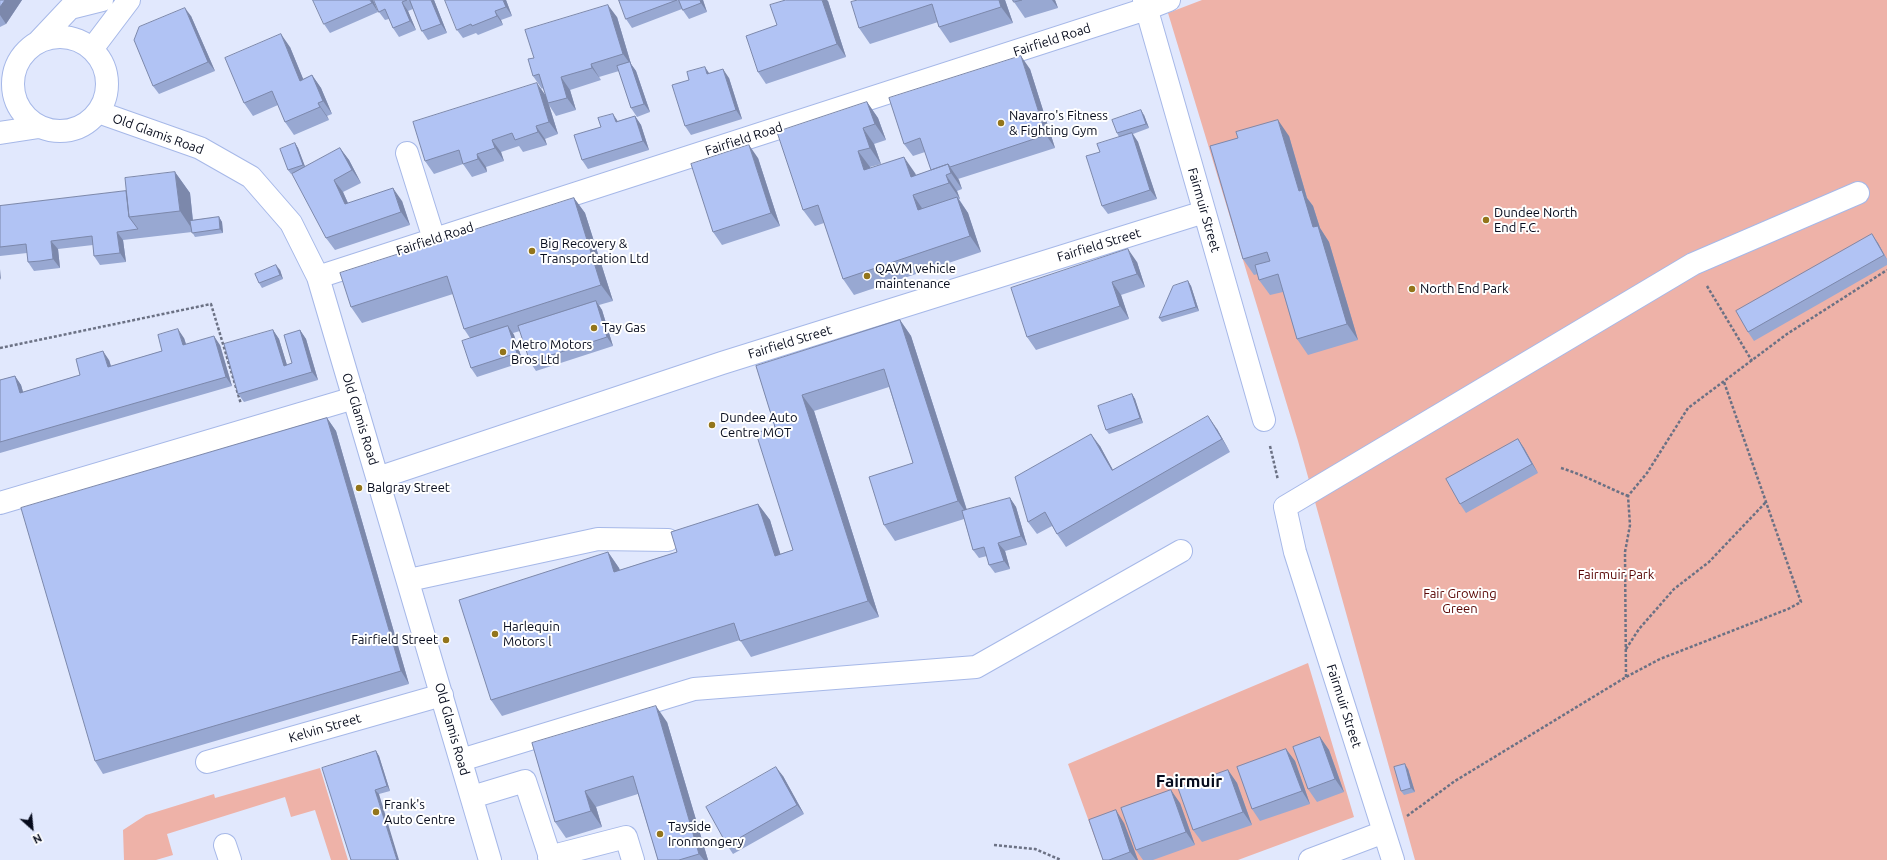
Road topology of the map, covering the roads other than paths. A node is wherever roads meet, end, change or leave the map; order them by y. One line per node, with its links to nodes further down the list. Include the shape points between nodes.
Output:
1 (102, 0): 4 (street)
2 (129, 0): 7 (street)
3 (1168, 0): 5 (street, Fairfield Road)
4 (72, 4): 6 (street)
5 (1145, 5): 15 (street, Fairmuir Street); 16 (street, Fairfield Road)
6 (39, 41): 7 (street, via 53,36 66,37 80,41); 8 (street)
7 (92, 49): 10 (street, via 99,58 107,79 107,91)
8 (22, 54): 9 (street); 11 (street, via 15,66 13,94 18,108 27,119)
9 (0, 69)
10 (98, 112): 11 (street, via 86,123 71,130 55,131); 17 (street, Old Glamis Road, via 200,148 251,177 291,223)
11 (39, 127): 12 (street)
12 (0, 133)
13 (407, 153): 16 (street)
14 (1858, 193): 29 (street, Fairmuir Street, via 1693,264 1285,507 1295,552)
15 (1204, 212): 19 (street, Fairmuir Street); 20 (street, Fairfield Street, via 722,363)
16 (434, 240): 17 (street, Fairfield Road)
17 (318, 277): 18 (street, Old Glamis Road)
18 (354, 398): 20 (street, Old Glamis Road); 21 (street)
19 (1264, 420)
20 (378, 478): 24 (street, Old Glamis Road)
21 (0, 503)
22 (668, 540): 24 (street, via 598,539)
23 (1181, 551): 26 (street, via 976,667 694,689)
24 (409, 580): 25 (street, Old Glamis Road)
25 (442, 695): 26 (street, Old Glamis Road); 27 (street, Kelvin Street)
26 (461, 760): 28 (street, Old Glamis Road)
27 (207, 762)
28 (472, 797): 30 (street, via 525,781); 31 (street, Old Glamis Road)
29 (1384, 832): 33 (street); 34 (street, Fairmuir Street)
30 (550, 858): 32 (street, via 626,837)
31 (490, 860)
32 (633, 860)
33 (1310, 860)
34 (1393, 860)

